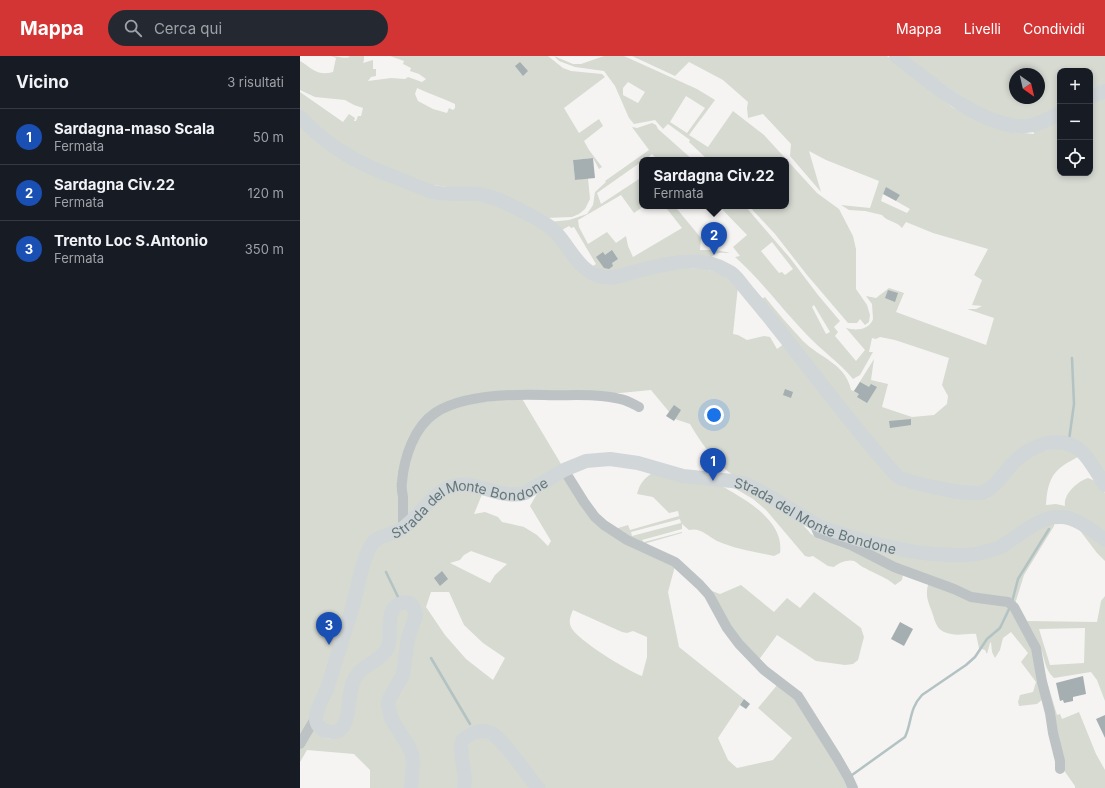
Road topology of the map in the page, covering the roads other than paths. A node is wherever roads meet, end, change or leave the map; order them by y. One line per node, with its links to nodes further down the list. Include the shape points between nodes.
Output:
1 (896, 56): 4 (street, via 949,96 992,121 1012,126 1027,126 1038,124)
2 (1105, 91): 3 (street)
3 (1093, 96)
4 (1057, 114)
5 (300, 117): 8 (street, via 327,143 384,173 434,192 477,194 494,198 545,223 560,235 583,266 596,275 610,278 659,265 691,262 715,265 729,271 898,477 983,493 1030,449 1043,444 1058,443 1081,451)
6 (640, 407): 10 (street, via 622,399 606,396 525,394 466,401 435,413 417,432 409,449 402,483)
7 (564, 470): 9 (street, Strada del Monte Bondone, via 586,461 610,459 638,463 682,476 732,481 746,484); 10 (street, Strada del Monte Bondone, via 518,495 476,486 450,487 440,492); 18 (street, via 584,502 604,525 627,540 675,562 700,585 739,644 764,670 798,696)
8 (1105, 485)
9 (814, 523): 11 (street, Strada del Monte Bondone, via 864,540 914,553 935,555 976,554 994,550 1039,523 1060,516 1088,527); 14 (street, via 818,533 851,545 894,567 971,597 1011,605 1036,648)
10 (403, 528): 12 (street, Strada del Monte Bondone, via 375,540 371,545)
11 (1105, 540)
12 (316, 717): 13 (street); 15 (street, via 322,730 333,732 342,728 349,711 350,692 354,680 361,669 380,658 387,650 391,612 401,603 409,603 416,615 408,638 403,675 388,704 391,718 412,754)
13 (300, 744)
14 (1060, 769)
15 (411, 788)
16 (464, 788): 17 (street, via 462,741 471,734 483,731 492,733 500,740)
17 (538, 788)
18 (853, 788)

